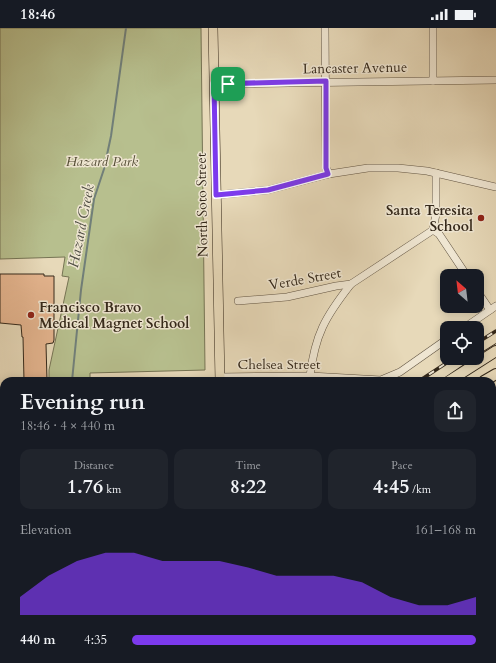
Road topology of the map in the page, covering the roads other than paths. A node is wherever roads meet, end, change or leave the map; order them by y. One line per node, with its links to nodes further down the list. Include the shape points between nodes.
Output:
1 (213, 28): 7 (main road, North Soto Street)
2 (325, 28): 5 (street)
3 (433, 28): 6 (street)
4 (496, 80): 6 (street, Lancaster Avenue)
5 (326, 81): 6 (street, Lancaster Avenue); 7 (street, Lancaster Avenue); 9 (street)
6 (433, 81)
7 (214, 84): 11 (main road, North Soto Street)
8 (436, 173): 9 (street, via 398,168 368,168); 10 (street); 12 (street, via 436,214)
9 (328, 174): 11 (street, via 268,190)
10 (496, 187)
11 (216, 195): 25 (main road, North Soto Street)
12 (433, 230): 13 (street, via 439,234); 14 (street, Verde Street)
13 (462, 269)
14 (351, 284): 16 (street, Verde Street, via 287,297); 24 (street, via 335,304 316,342)
15 (484, 298): 17 (street)
16 (238, 301)
17 (493, 308): 18 (street)
18 (474, 321)
19 (496, 337): 21 (highway)
20 (440, 344): 28 (street, Chelsea Street, via 400,372)
21 (484, 345)
22 (496, 351): 30 (highway)
23 (454, 365): 29 (highway)
24 (310, 376): 26 (street, Chelsea Street); 27 (street, Chelsea Street)
25 (220, 377)
26 (280, 377)
27 (328, 377)
28 (388, 377)
29 (436, 377)
30 (456, 377)

